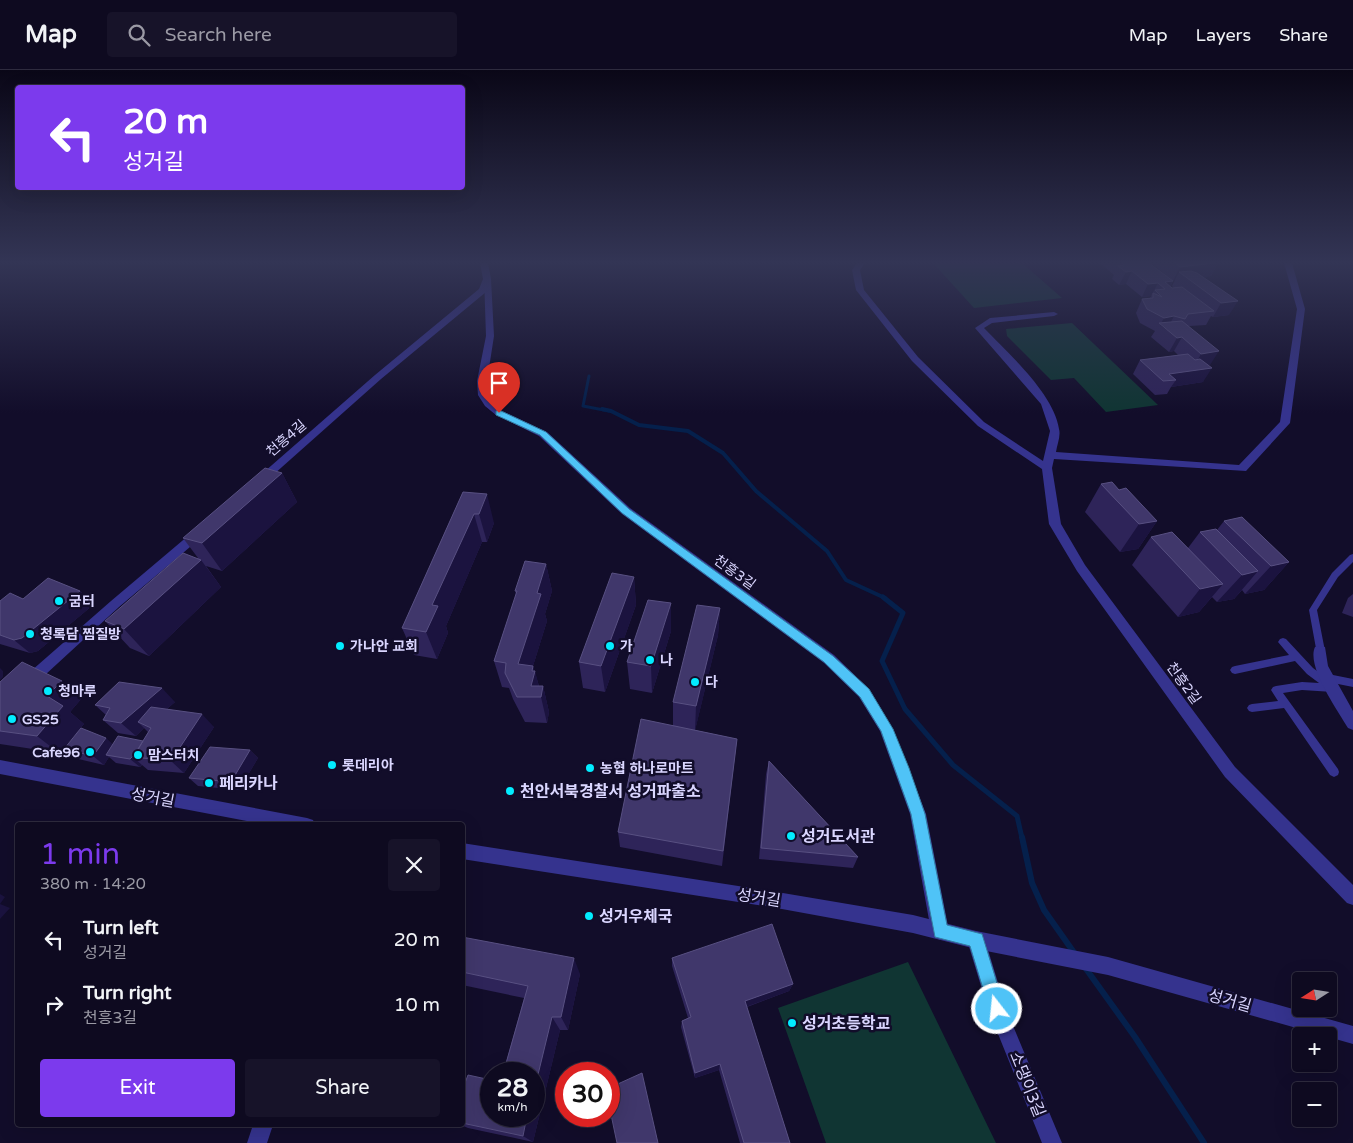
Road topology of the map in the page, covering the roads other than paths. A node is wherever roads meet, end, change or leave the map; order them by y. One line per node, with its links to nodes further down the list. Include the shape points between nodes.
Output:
1 (456, 313): 8 (street, 천흥4길)
2 (490, 313): 26 (street, 천흥3길, via 490,336 482,381 483,396 488,404 499,413 543,434 626,511 828,659 864,693 886,729 918,814)
3 (878, 313): 7 (street, via 915,360 981,424)
4 (1300, 313): 6 (street, via 1285,423 1242,469)
5 (1054, 314): 6 (street, 천흥2길, via 990,321 979,328 1046,403 1055,431)
6 (1049, 455): 7 (street, 천흥2길)
7 (1047, 468): 25 (street, 천흥2길, via 1055,524 1081,568 1230,772)
8 (248, 491)
9 (205, 529): 17 (street)
10 (1353, 557): 12 (lane, via 1335,575 1313,610)
11 (1283, 642): 13 (lane)
12 (1320, 651): 15 (street, via 1321,667)
13 (1297, 657): 14 (lane); 15 (lane, via 1310,671)
14 (1236, 670)
15 (1330, 683): 16 (lane); 18 (lane, via 1276,690); 20 (street)
16 (1353, 683)
17 (20, 689)
18 (1286, 704): 19 (lane); 22 (lane)
19 (1252, 708)
20 (1352, 719)
21 (0, 767): 23 (street, 성거길)
22 (1334, 772)
23 (290, 822)
24 (465, 851): 26 (street, 성거길, via 771,899)
25 (1353, 897)
26 (940, 931): 27 (street, 성거길)
27 (976, 940): 28 (street, 성거길, via 1108,966); 31 (street, 소댕이3길, via 997,1009)
28 (1353, 1035)
29 (262, 1127): 30 (street)
30 (257, 1143)
31 (1052, 1143)

